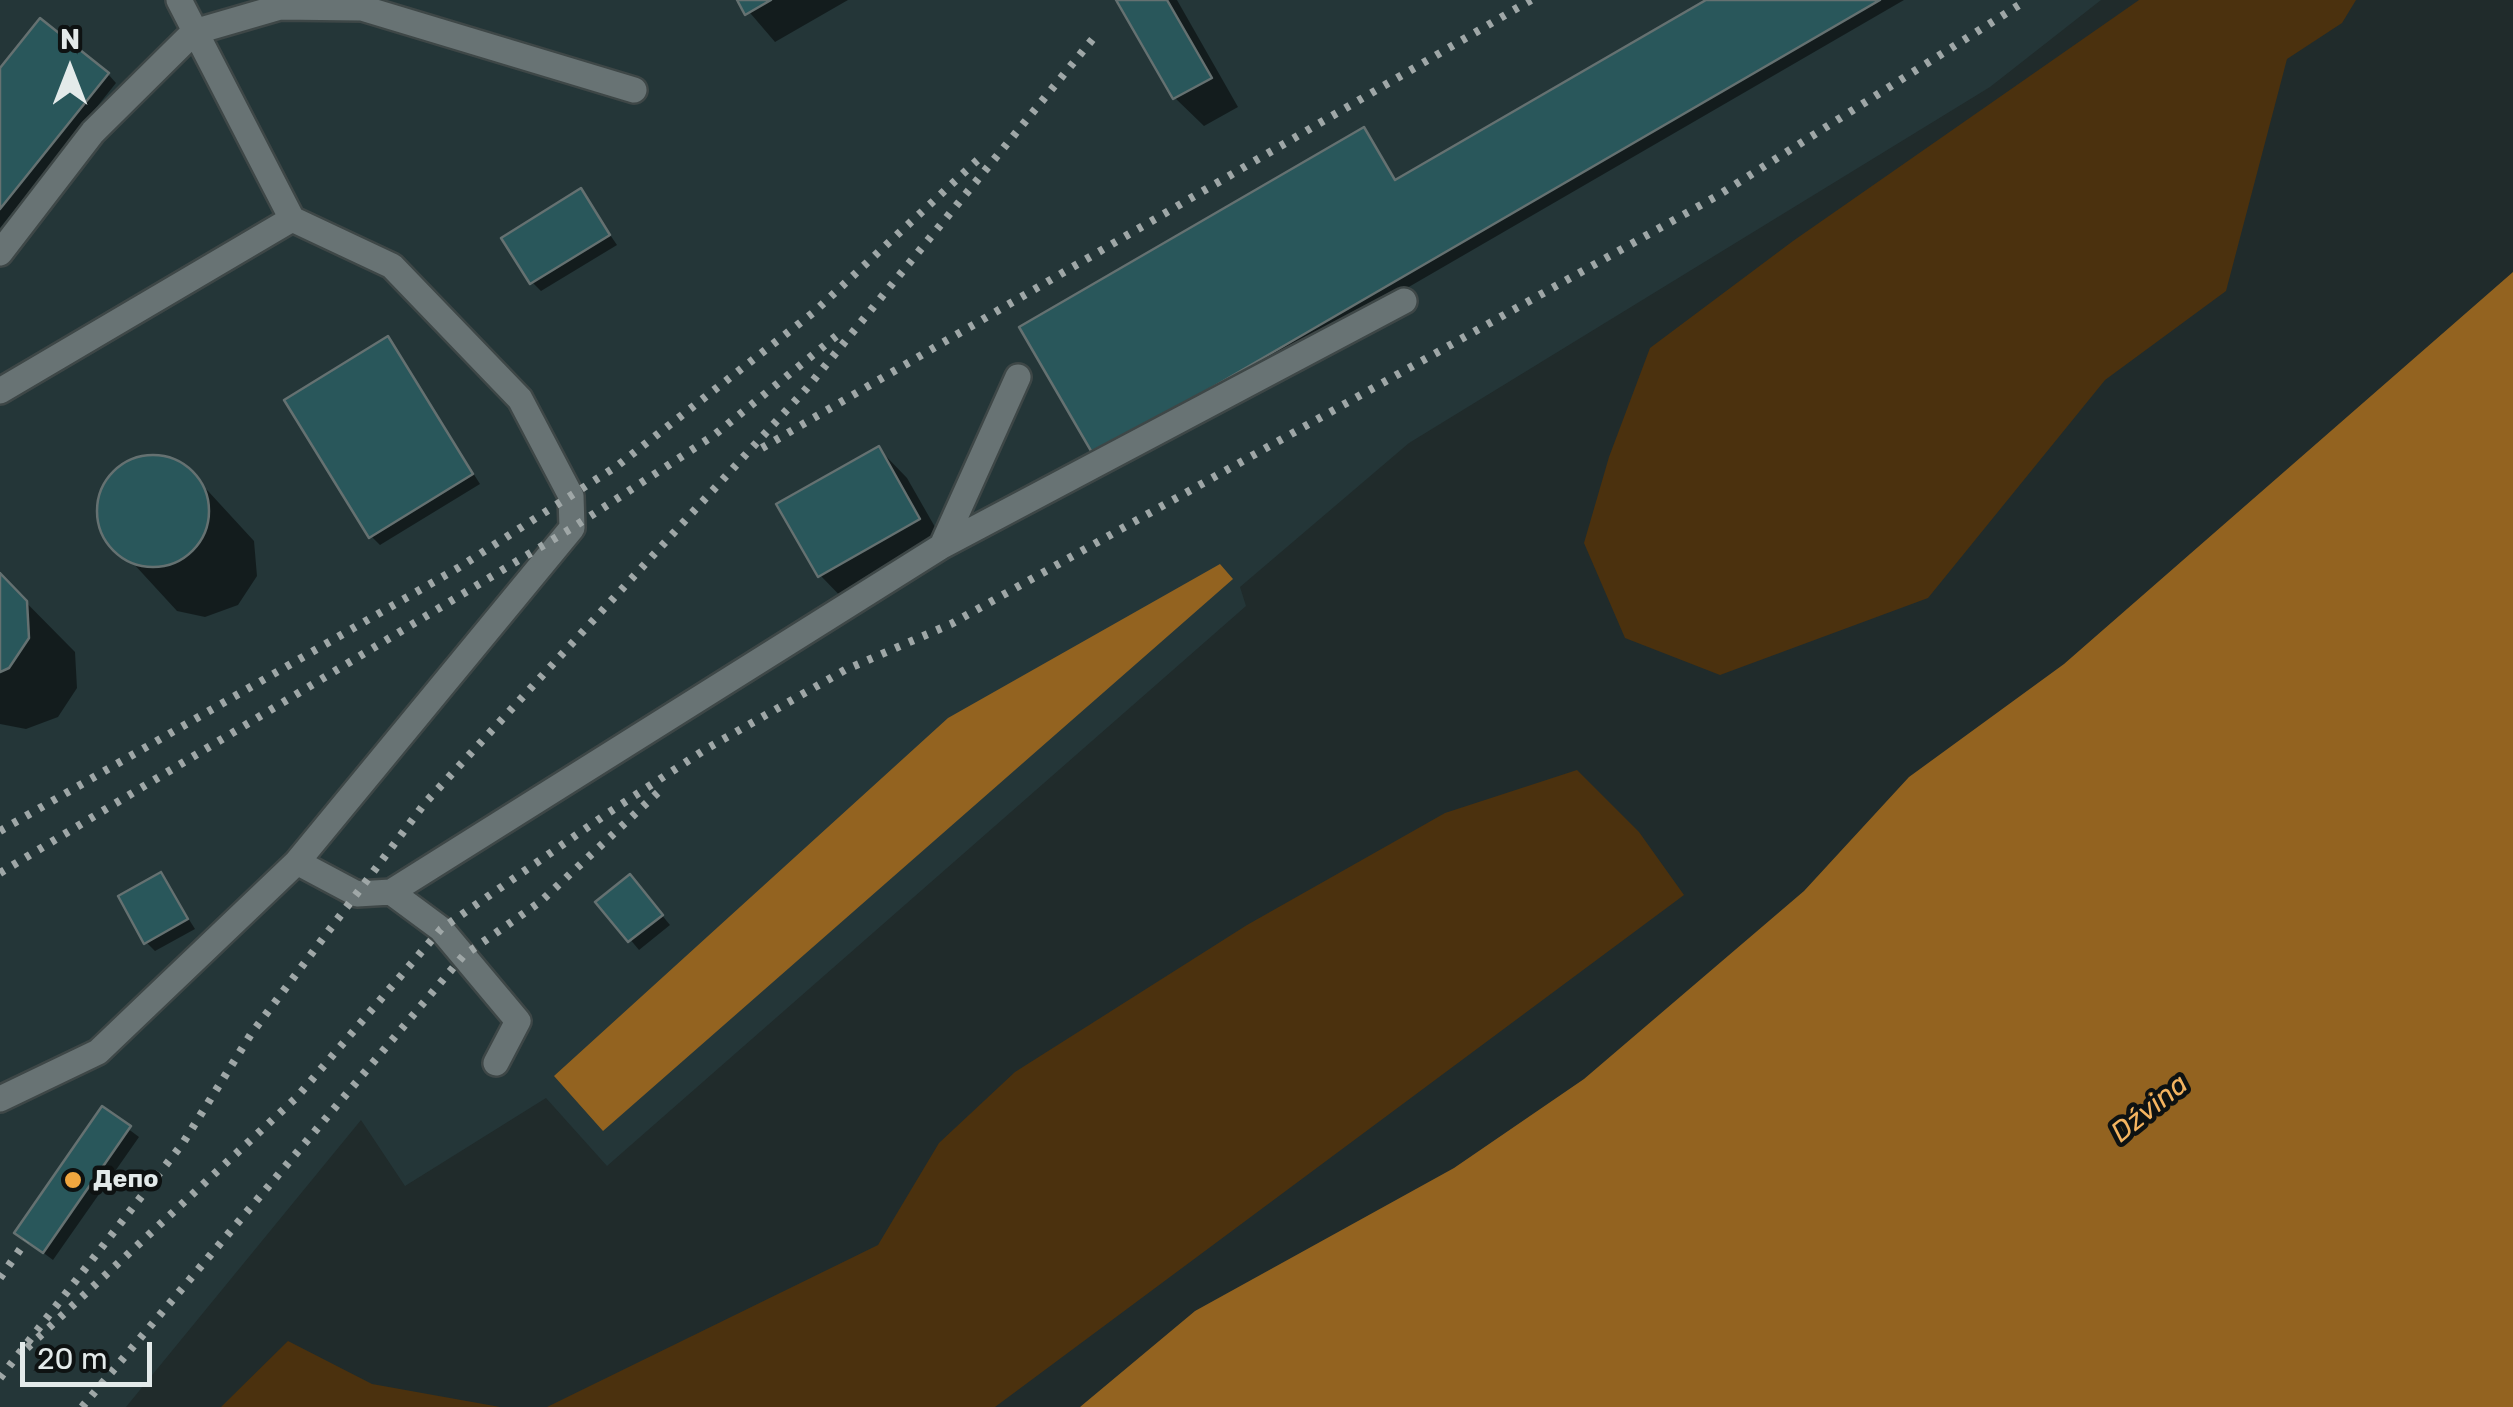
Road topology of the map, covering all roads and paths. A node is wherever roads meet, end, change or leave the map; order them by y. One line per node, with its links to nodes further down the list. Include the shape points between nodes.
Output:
1 (179, 0): 2 (lane)
2 (194, 32): 3 (lane, via 280,6 362,8); 4 (lane); 5 (lane, via 94,132)
3 (634, 90)
4 (292, 220): 8 (lane); 10 (lane, via 392,266 520,399 570,496 572,528)
5 (0, 254)
6 (1404, 301): 9 (lane)
7 (1018, 378): 9 (lane)
8 (0, 392)
9 (942, 546): 11 (lane)
10 (297, 862): 11 (lane, via 357,894); 13 (lane, via 98,1052)
11 (391, 892): 12 (lane, via 441,929 518,1021)
12 (496, 1063)
13 (0, 1098)

